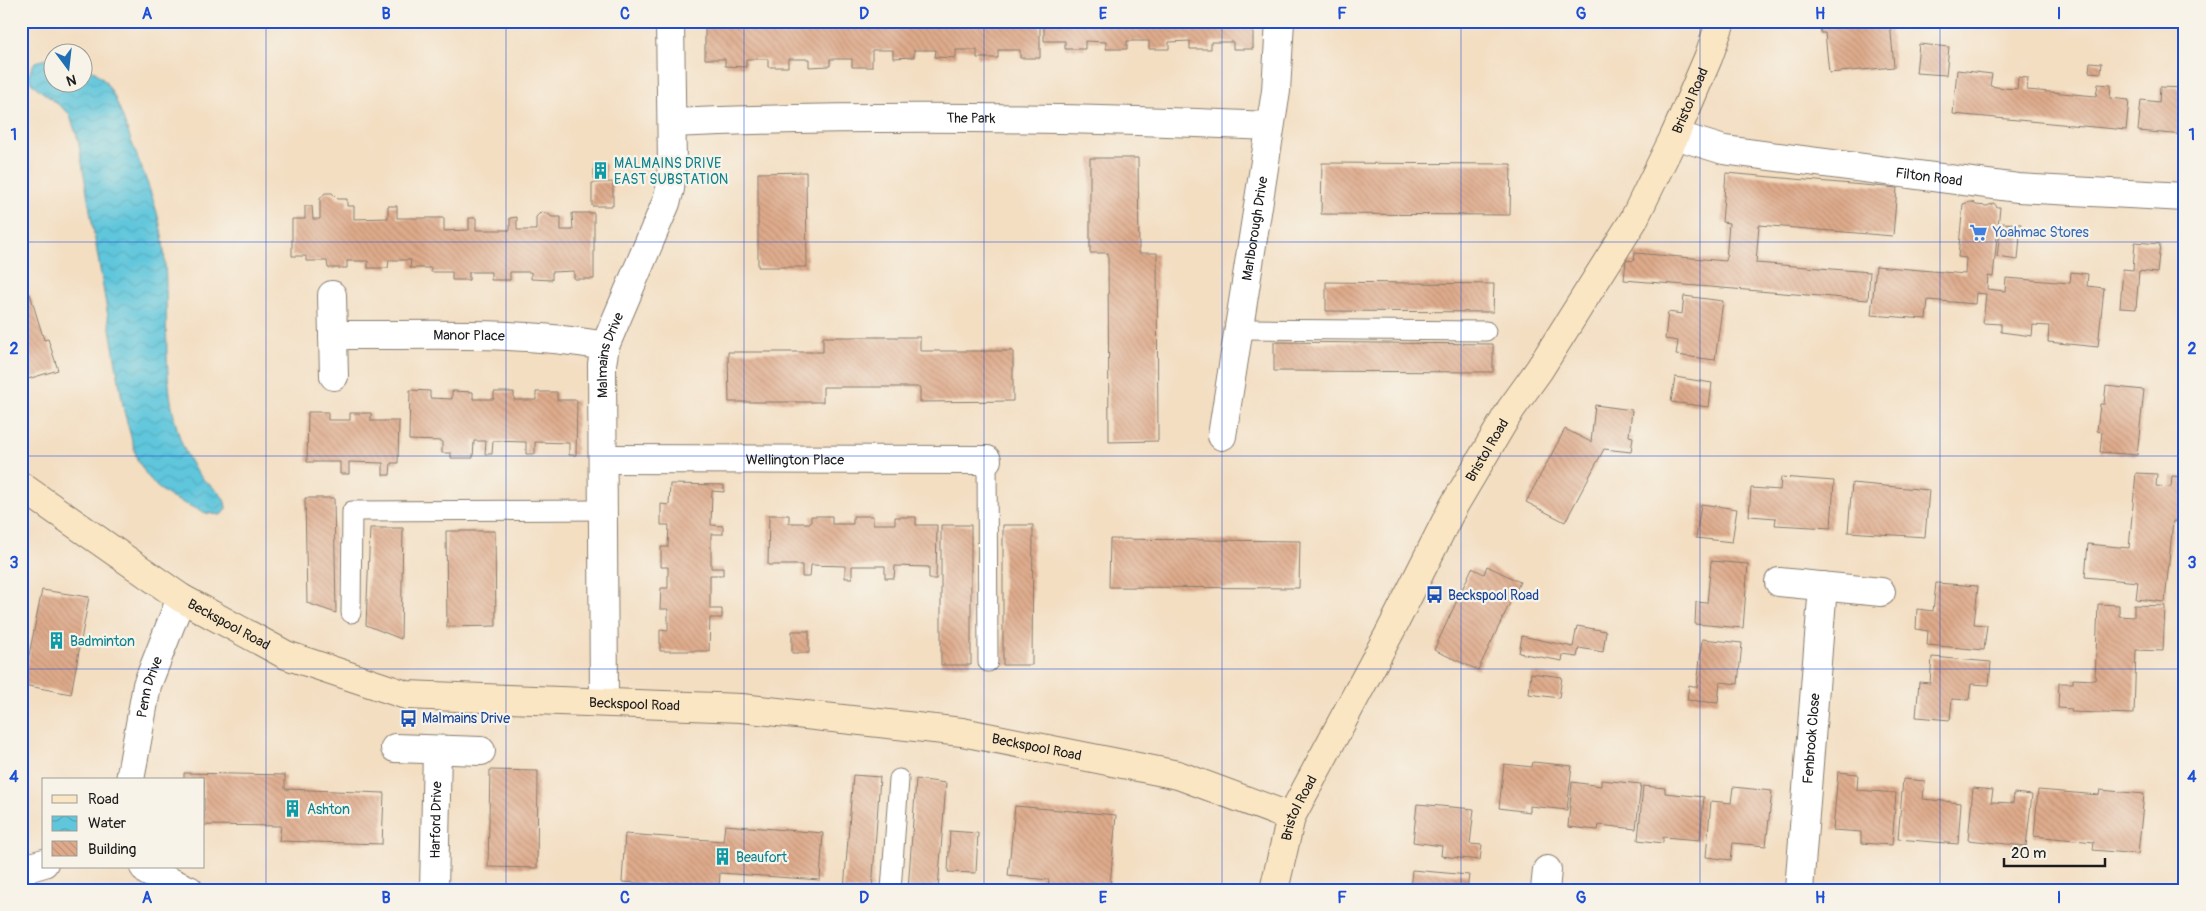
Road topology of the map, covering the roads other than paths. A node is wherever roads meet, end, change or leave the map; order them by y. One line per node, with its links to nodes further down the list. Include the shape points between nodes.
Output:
1 (670, 21): 4 (street, Malmains Drive)
2 (1280, 21): 5 (street, Marlborough Drive)
3 (1721, 21): 6 (street, Bristol Road)
4 (672, 123): 5 (street, The Park, via 995,117); 12 (street, Malmains Drive, via 671,178 667,199)
5 (1270, 126): 9 (street, Marlborough Drive)
6 (1676, 135): 7 (street, Filton Road, via 1724,150 2018,188); 31 (street, Bristol Road, via 1633,221 1511,409 1453,507)
7 (2185, 197)
8 (332, 294): 11 (street)
9 (1238, 328): 10 (lane); 14 (street, Marlborough Drive)
10 (1486, 331)
11 (334, 335): 12 (street, Manor Place, via 518,337); 13 (street)
12 (605, 346): 15 (street, Malmains Drive, via 602,364)
13 (334, 376)
14 (1222, 436)
15 (604, 459): 16 (street, Wellington Place); 18 (street, Malmains Drive)
16 (987, 460): 24 (lane)
17 (21, 486): 22 (street, Beckspool Road)
18 (604, 510): 23 (lane, via 352,511); 25 (street, Malmains Drive)
19 (1779, 582): 20 (street)
20 (1823, 586): 21 (street); 39 (street, Fenbrook Close)
21 (1881, 592)
22 (181, 598): 25 (street, Beckspool Road, via 286,655 406,695); 29 (street, Penn Drive, via 147,685)
23 (351, 613)
24 (988, 662)
25 (604, 702): 31 (street, Beckspool Road, via 741,708 962,732 1178,775)
26 (395, 748): 27 (street)
27 (437, 750): 28 (street); 36 (street, Harford Drive)
28 (481, 751)
29 (130, 778)
30 (899, 780): 37 (lane)
31 (1291, 817): 38 (street, Bristol Road)
32 (42, 864): 34 (street)
33 (145, 868): 35 (street)
34 (21, 870)
35 (189, 890)
36 (434, 890)
37 (891, 890)
38 (1274, 890)
39 (1799, 890)

